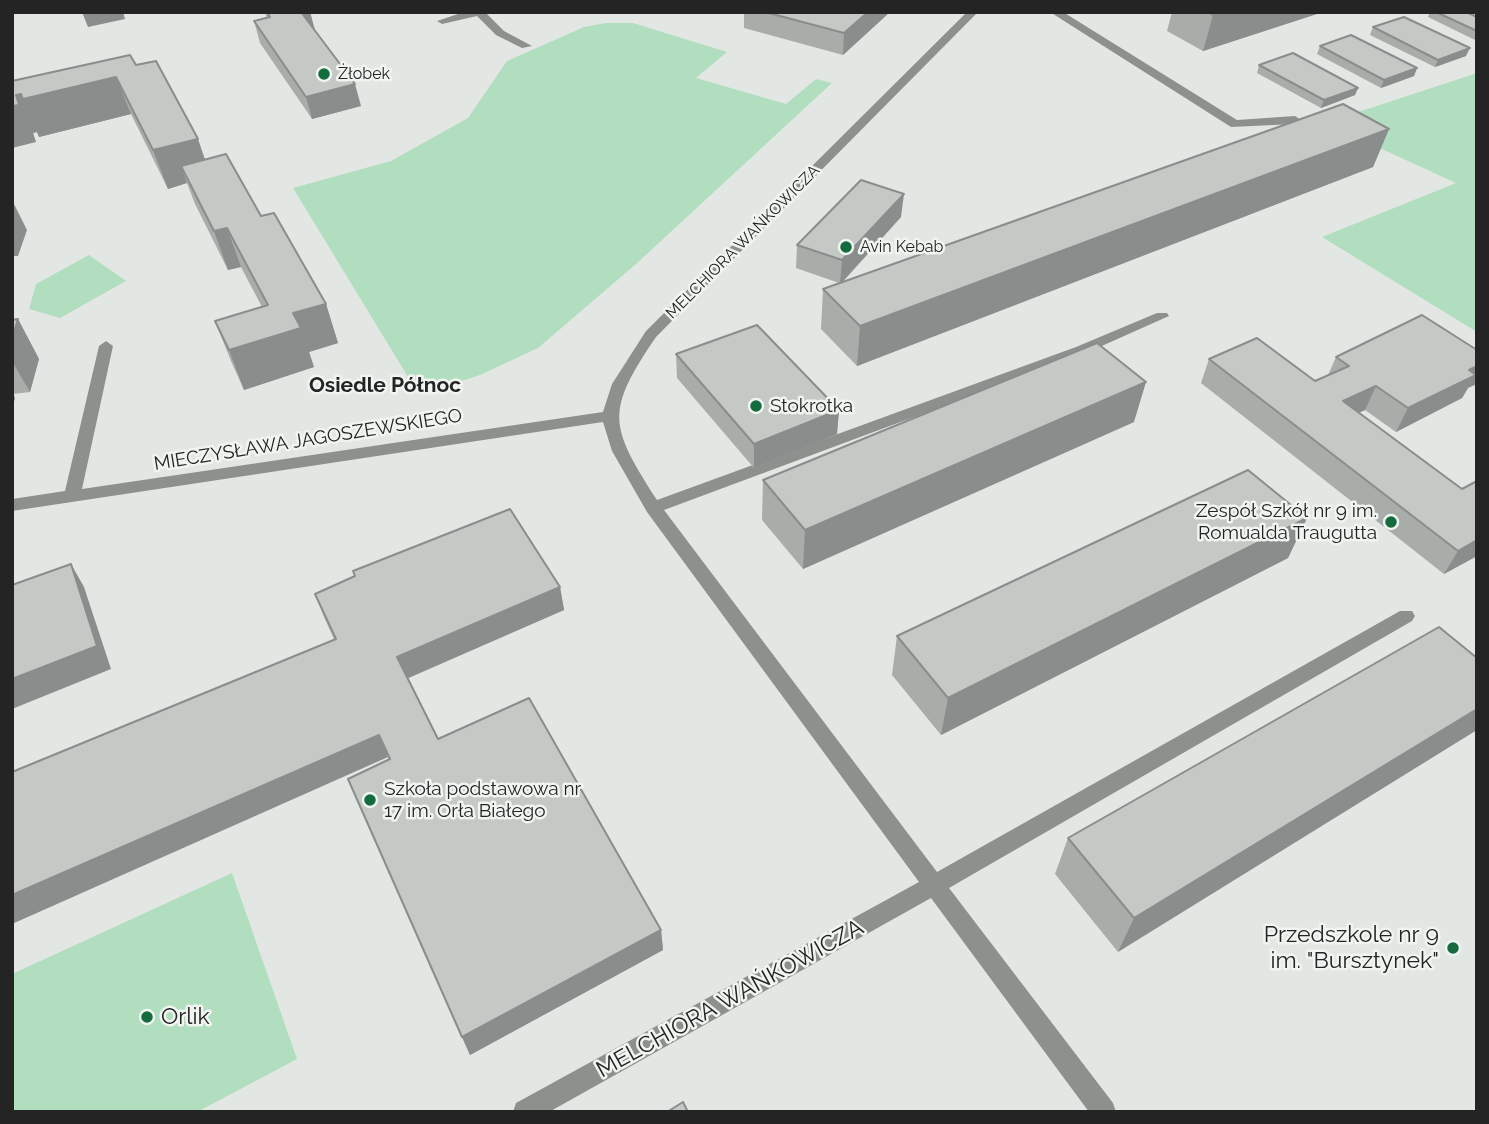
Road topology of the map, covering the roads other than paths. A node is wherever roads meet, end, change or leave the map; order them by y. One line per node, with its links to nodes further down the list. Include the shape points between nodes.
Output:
1 (478, 12): 4 (street); 5 (street, via 500,33)
2 (973, 12): 9 (street, MELCHIORA WAŃKOWICZA, via 651,334 623,375)
3 (1055, 12): 6 (street, via 1235,124)
4 (442, 21)
5 (526, 46)
6 (1295, 120)
7 (1162, 316): 12 (street)
8 (106, 346): 10 (street)
9 (610, 416): 10 (street, MIECZYSŁAWA JAGOSZEWSKIEGO); 12 (street, via 623,459)
10 (72, 497): 11 (street, MIECZYSŁAWA JAGOSZEWSKIEGO)
11 (12, 505)
12 (653, 508): 14 (street)
13 (1406, 616): 14 (street, MELCHIORA WAŃKOWICZA)
14 (934, 885): 15 (street, MELCHIORA WAŃKOWICZA); 16 (street)
15 (525, 1112)
16 (1104, 1112)

